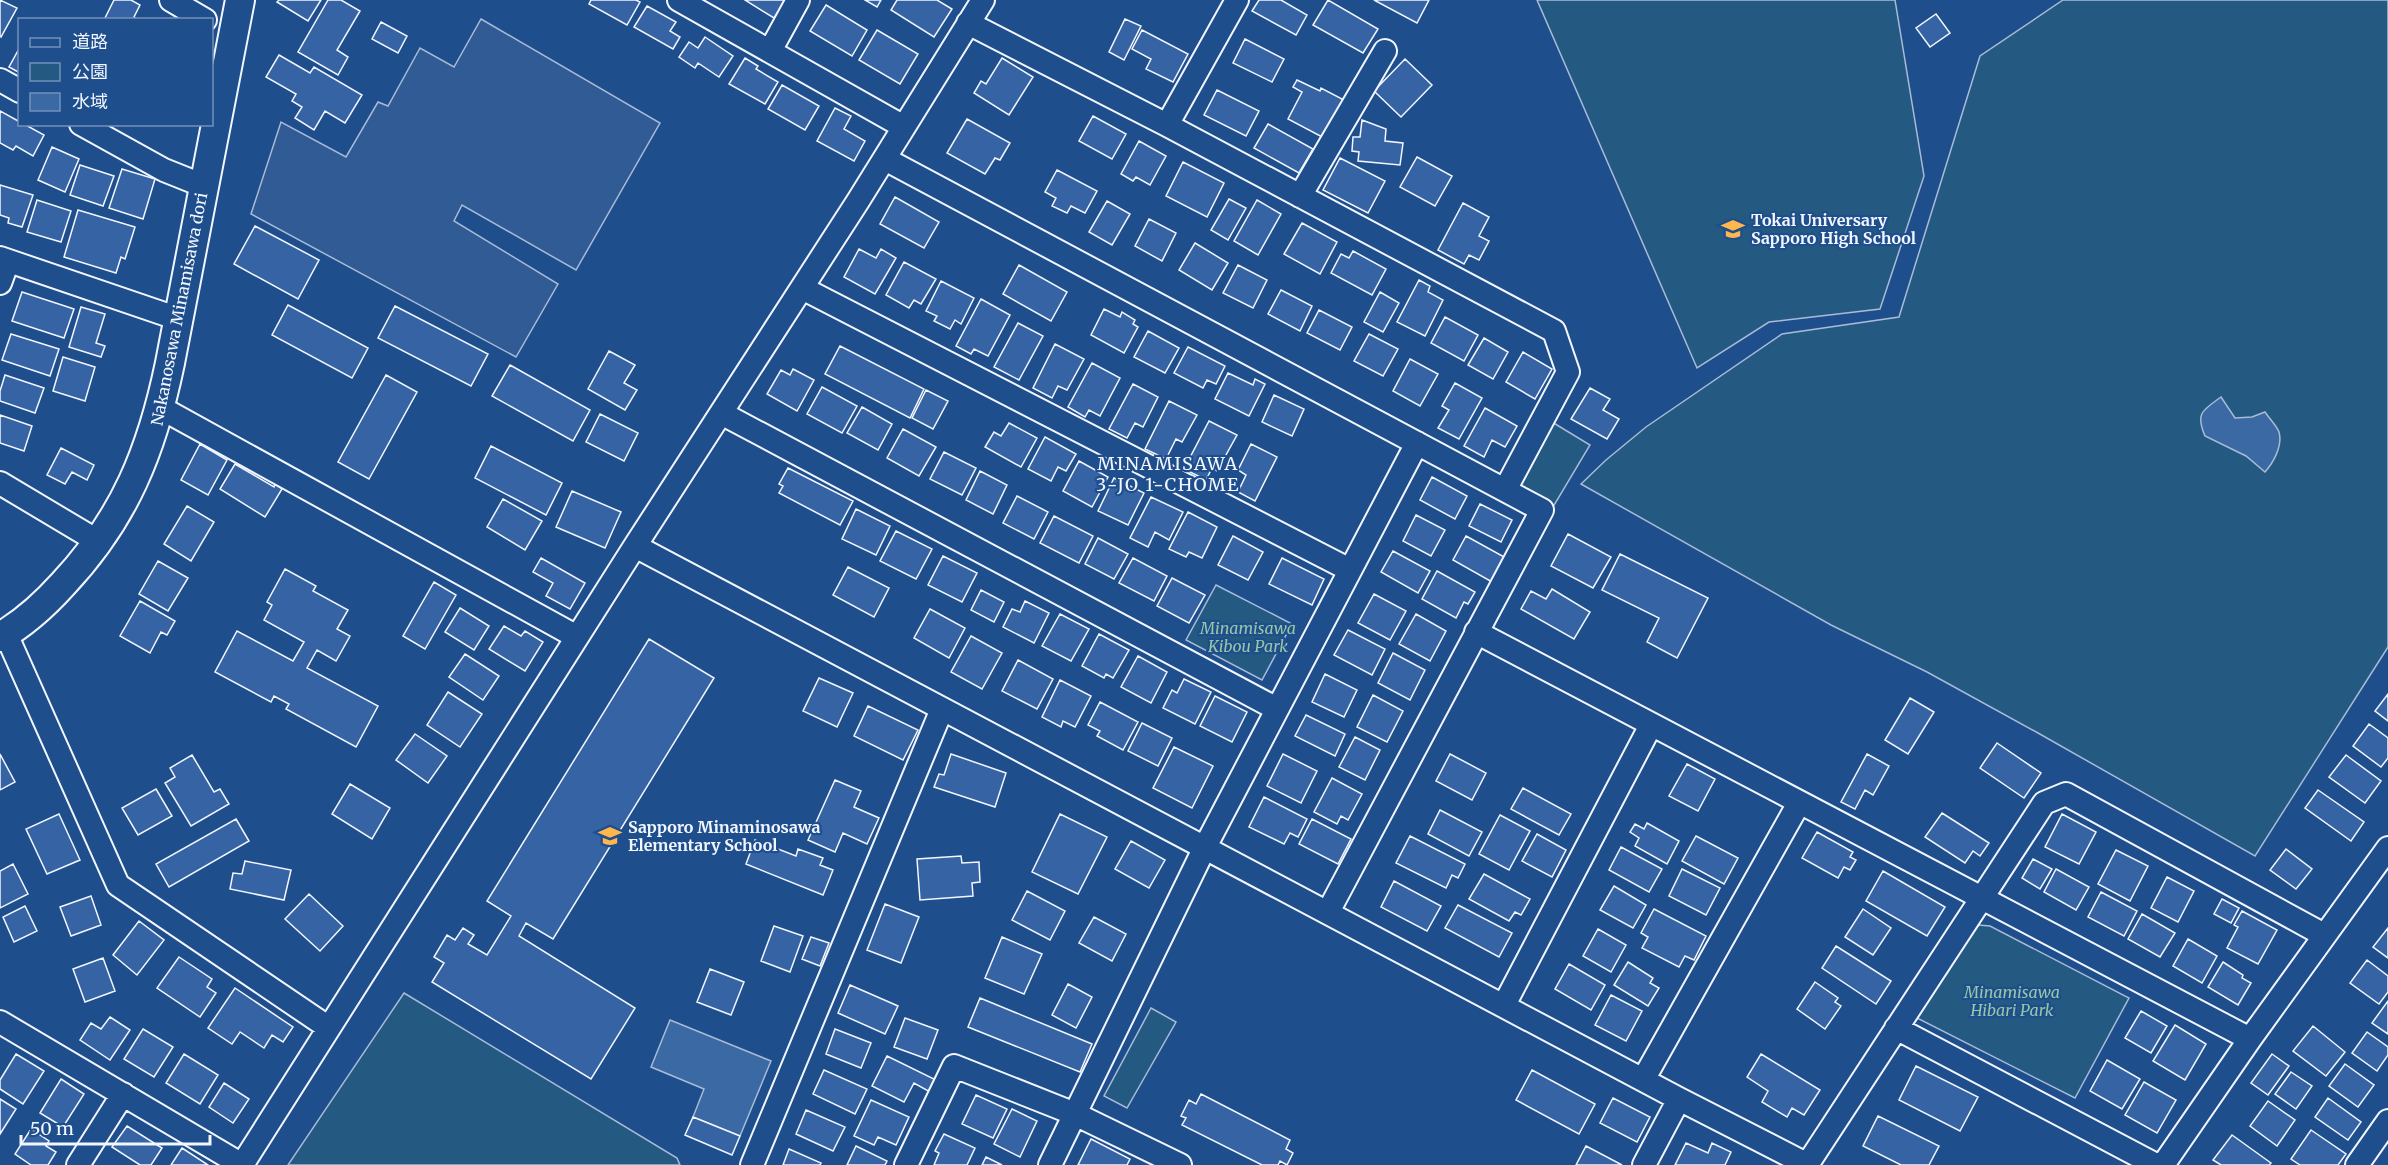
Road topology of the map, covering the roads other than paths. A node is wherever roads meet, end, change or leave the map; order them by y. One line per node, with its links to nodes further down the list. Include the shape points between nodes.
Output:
1 (171, 0): 7 (street)
2 (240, 0): 9 (street, Nakanosawa Minamisawa dori)
3 (679, 0): 10 (street)
4 (798, 0): 10 (street)
5 (983, 0): 8 (street)
6 (1237, 0): 15 (street)
7 (202, 18)
8 (968, 23): 15 (street); 18 (street)
9 (222, 29): 14 (street, Nakanosawa Minamisawa dori)
10 (770, 51): 18 (street)
11 (1385, 51): 21 (street)
12 (0, 80): 13 (street)
13 (18, 90)
14 (213, 108)
15 (1167, 125): 21 (street)
16 (85, 126): 20 (street, via 164,170)
17 (211, 126): 20 (street, Nakanosawa Minamisawa dori)
18 (904, 126): 19 (street)
19 (885, 159): 24 (street); 28 (street)
20 (204, 186): 25 (street, Nakanosawa Minamisawa dori)
21 (1300, 196): 30 (street, via 1554,332 1568,372)
22 (4, 260): 23 (street); 25 (street)
23 (0, 283)
24 (802, 288): 27 (street); 33 (street)
25 (179, 320): 26 (street, Nakanosawa Minamisawa dori)
26 (161, 408): 31 (street, Nakanosawa Minamisawa dori, via 131,490); 36 (street)
27 (721, 413): 32 (street); 38 (street)
28 (1417, 443): 30 (street); 33 (street)
29 (0, 483): 31 (street)
30 (1505, 490): 34 (street, via 1542,510)
31 (99, 542): 35 (street, Nakanosawa Minamisawa dori, via 57,591)
32 (635, 546): 36 (street); 37 (street)
33 (1350, 570): 38 (street)
34 (1476, 632): 39 (street); 44 (street)
35 (3, 635): 47 (street, via 118,885)
36 (577, 637): 47 (street)
37 (942, 709): 41 (street); 58 (street)
38 (1277, 709): 41 (street)
39 (1651, 724): 40 (street); 46 (street)
40 (1800, 803): 43 (street); 51 (street)
41 (1205, 847): 44 (street); 54 (street)
42 (2388, 848): 45 (street)
43 (1981, 899): 45 (street, via 2044,803 2066,794); 48 (street); 50 (street)
44 (1328, 912): 46 (street)
45 (2324, 935): 50 (street)
46 (1504, 1005): 51 (street)
47 (329, 1028): 57 (street)
48 (1896, 1028): 63 (street); 64 (street)
49 (4, 1032): 52 (street)
50 (2250, 1039): 65 (street)
51 (1643, 1080): 53 (street)
52 (123, 1094): 56 (street); 57 (street)
53 (1679, 1099): 62 (street); 63 (street)
54 (1075, 1114): 59 (street, via 954,1066); 60 (street); 61 (street)
55 (2388, 1121): 66 (street)
56 (78, 1165)
57 (242, 1165)
58 (752, 1165)
59 (906, 1165)
60 (1050, 1165)
61 (1180, 1165)
62 (1644, 1165)
63 (1807, 1165)
64 (2156, 1165)
65 (2163, 1165)
66 (2357, 1165)

